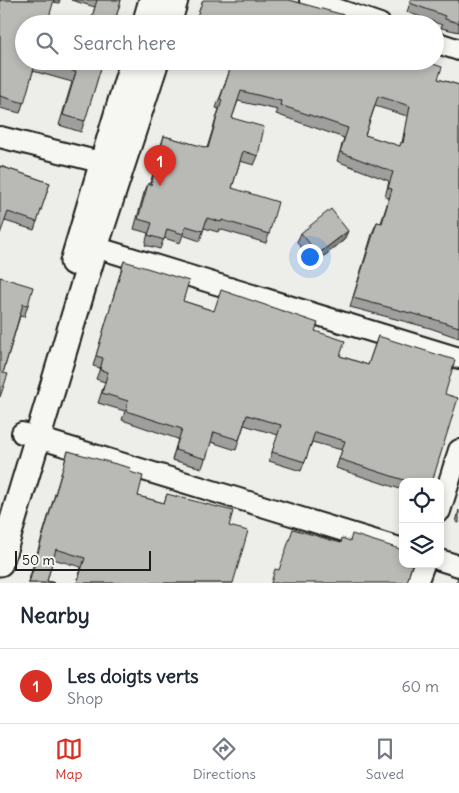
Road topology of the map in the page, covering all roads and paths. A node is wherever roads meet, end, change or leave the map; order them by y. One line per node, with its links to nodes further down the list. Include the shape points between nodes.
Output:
1 (152, 0): 4 (main road)
2 (176, 0): 5 (main road)
3 (310, 0): 6 (street)
4 (148, 15)
5 (171, 15)
6 (354, 15)
7 (444, 45): 8 (street)
8 (459, 50)
9 (131, 70): 12 (main road)
10 (152, 70): 12 (main road)
11 (0, 137): 12 (street)
12 (112, 165): 13 (main road); 15 (main road)
13 (95, 248): 14 (street); 15 (main road)
14 (459, 358)
15 (30, 436): 18 (main road); 19 (street); 21 (main road)
16 (459, 450): 17 (street)
17 (444, 498)
18 (0, 506)
19 (399, 548)
20 (444, 561): 22 (street)
21 (0, 563)
22 (459, 566)
23 (423, 568): 24 (street)
24 (418, 583)

